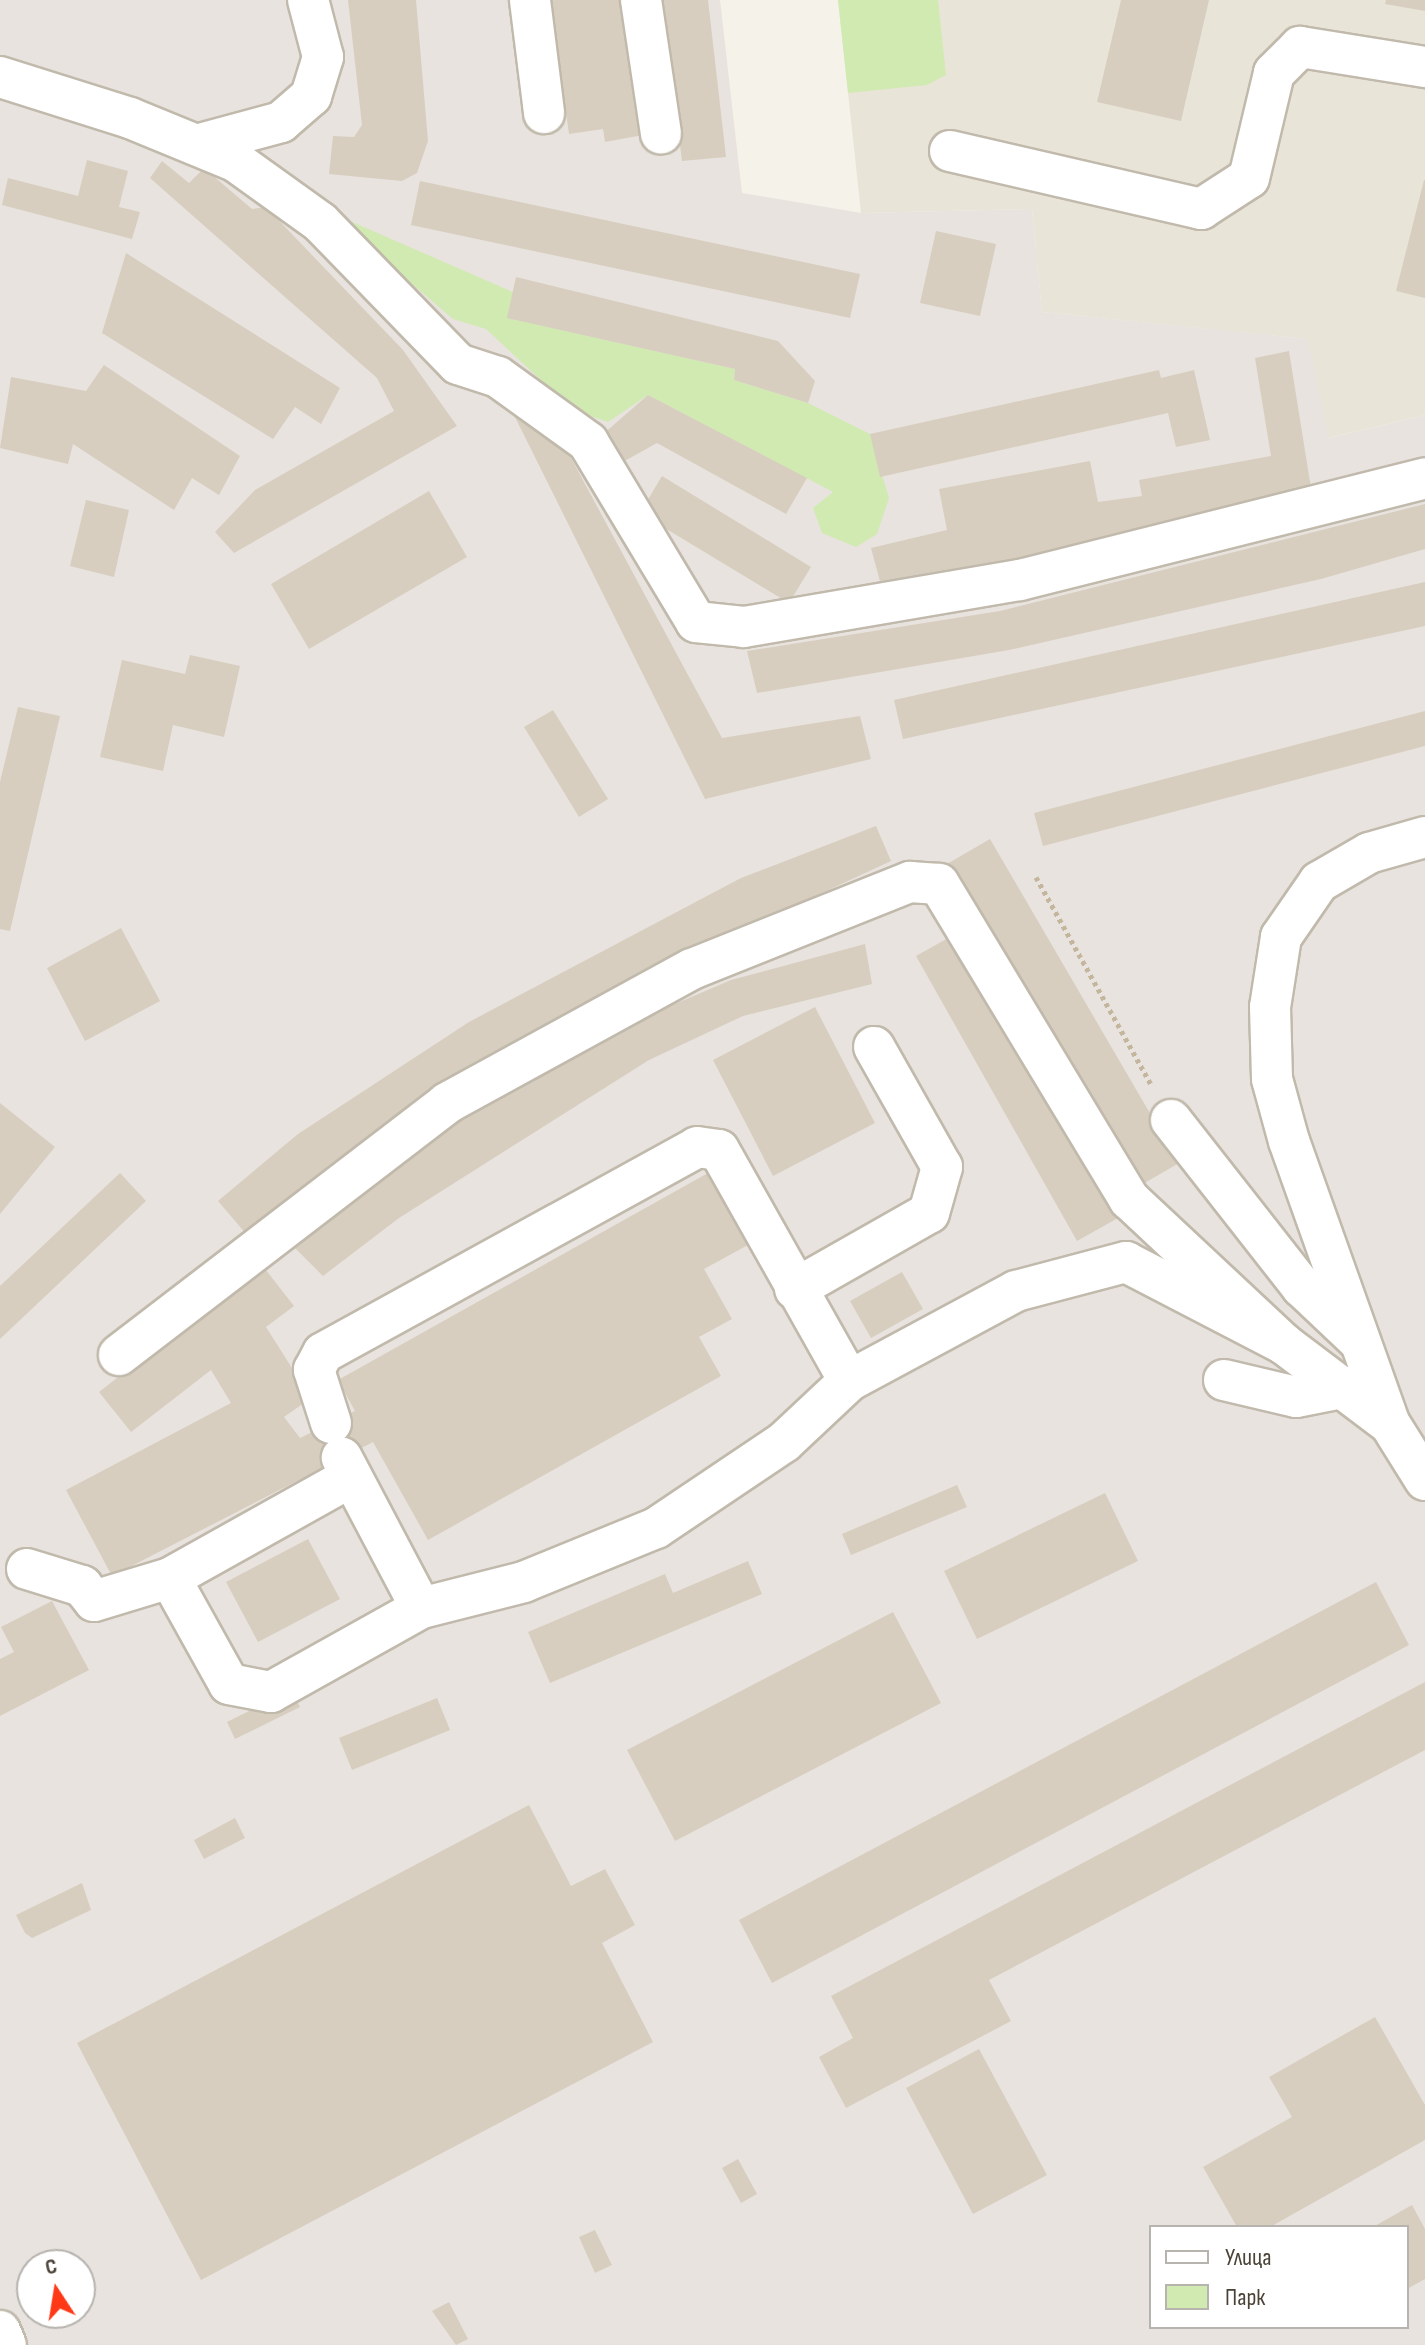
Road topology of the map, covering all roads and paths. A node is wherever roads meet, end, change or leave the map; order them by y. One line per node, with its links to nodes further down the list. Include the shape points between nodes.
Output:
1 (308, 0): 8 (lane, via 323,57 311,96 281,122)
2 (530, 0): 6 (lane)
3 (641, 0): 7 (lane)
4 (1425, 67): 9 (lane, via 1300,47 1274,73 1249,178 1201,209)
5 (0, 77): 8 (lane)
6 (544, 113)
7 (661, 134)
8 (196, 145): 10 (lane, via 235,161 320,222 458,364 498,377 588,442 696,622 744,627 1020,580)
9 (950, 151)
10 (1425, 478)
11 (1425, 837): 16 (lane, via 1369,853 1319,882 1281,937 1270,1007 1272,1079)
12 (1036, 877): 14 (path)
13 (874, 1047): 15 (lane, via 942,1167 929,1213)
14 (1171, 1120): 16 (lane, via 1302,1287)
15 (795, 1289): 20 (lane); 23 (lane, via 719,1150 697,1147 323,1353 314,1370)
16 (1360, 1342): 22 (lane)
17 (1284, 1344): 18 (lane, via 1129,1199 939,884 910,882 692,969 447,1103); 20 (lane, via 1126,1262 1016,1291); 21 (lane)
18 (119, 1355)
19 (1224, 1380): 21 (lane, via 1296,1397)
20 (849, 1381): 27 (lane, via 784,1442 656,1528 524,1582)
21 (1348, 1387): 22 (lane)
22 (1390, 1424): 24 (lane)
23 (341, 1453): 26 (lane); 27 (lane)
24 (1425, 1480)
25 (27, 1569): 26 (lane, via 82,1586 94,1601)
26 (170, 1578): 27 (lane, via 229,1684 271,1692)
27 (421, 1608)
28 (0, 2331): 29 (lane)
29 (6, 2345)

